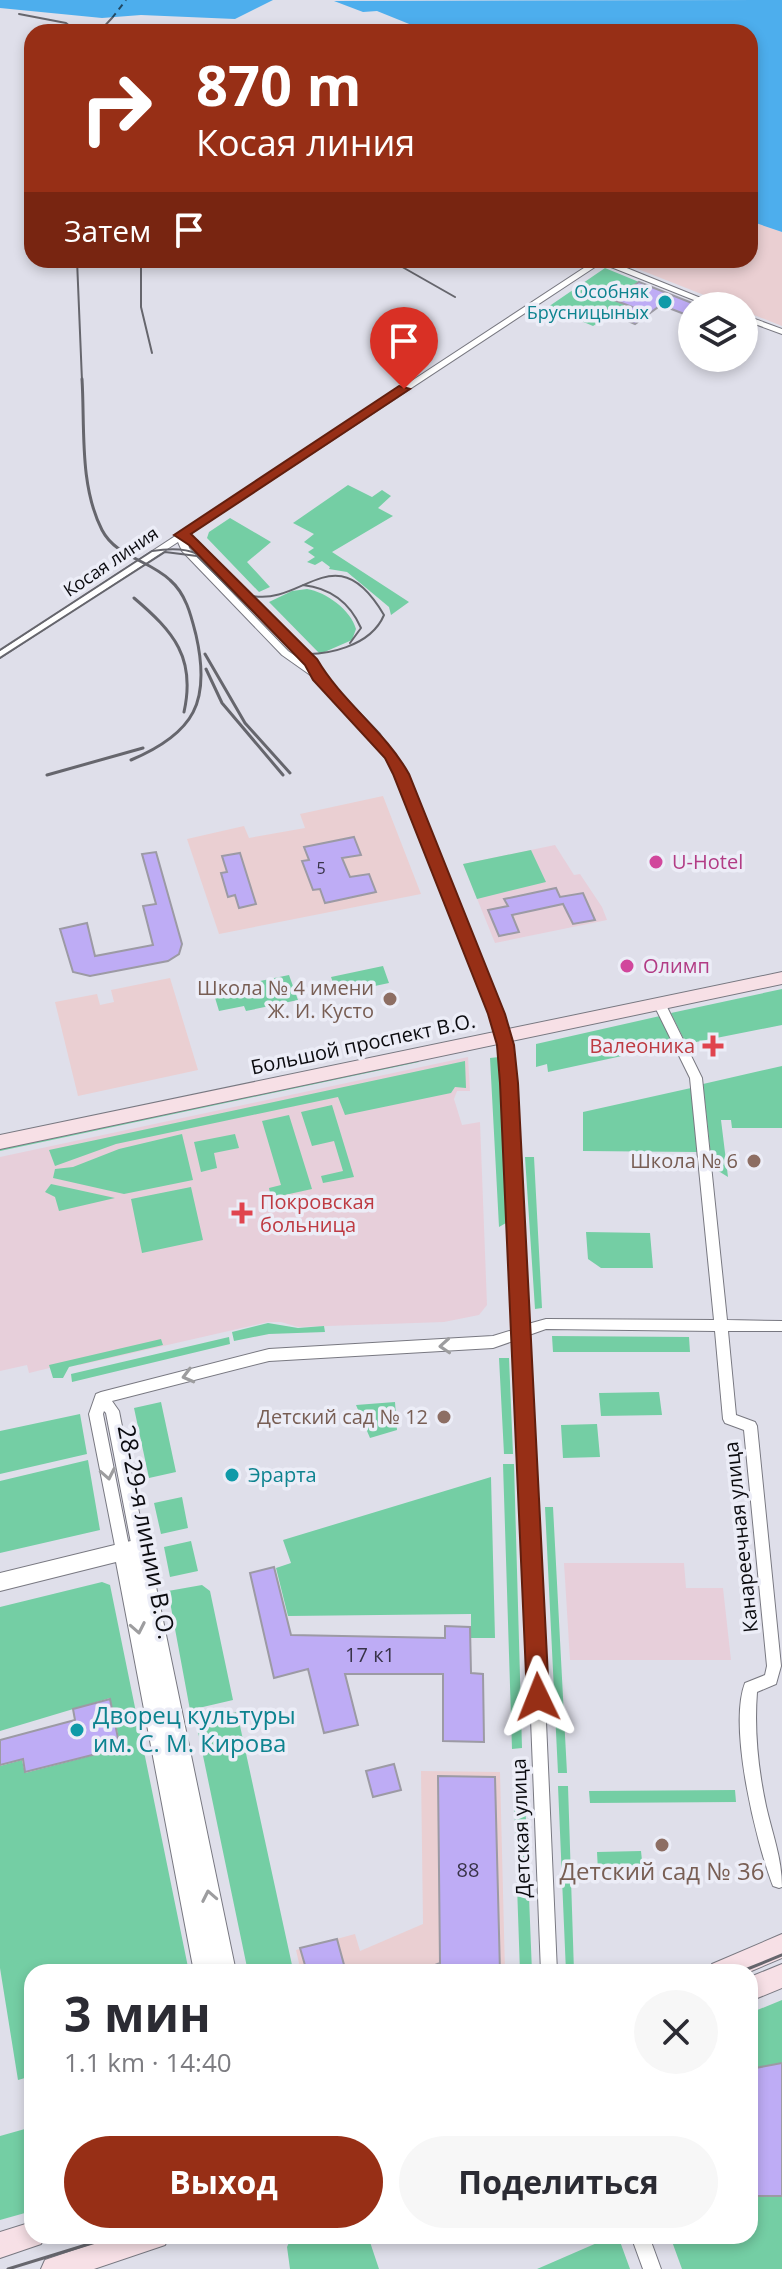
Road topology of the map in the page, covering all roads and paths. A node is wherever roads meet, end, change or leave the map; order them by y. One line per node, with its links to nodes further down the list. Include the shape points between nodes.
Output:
1 (588, 268): 6 (street, Косая линия)
2 (620, 268): 3 (street)
3 (681, 292)
4 (758, 323): 5 (street)
5 (782, 332)
6 (181, 535): 7 (street, Косая линия); 11 (street, Детская улица, via 185,549 285,653 307,664 376,736 401,774)
7 (0, 655)
8 (782, 968): 11 (main road, Большой проспект В.О.)
9 (782, 978): 10 (main road, Большой проспект В.О.)
10 (660, 1005): 11 (main road, Большой проспект В.О.); 14 (street, Канареечная улица, via 696,1078)
11 (501, 1031): 12 (main road, Большой проспект В.О.); 13 (main road, Большой проспект В.О.); 16 (street, Детская улица, via 509,1083)
12 (0, 1129)
13 (0, 1142)
14 (720, 1325): 15 (street); 16 (street, via 546,1324); 19 (street, Канареечная улица, via 730,1419 750,1426 774,1666 771,1679 750,1688 748,1709 761,1820)
15 (782, 1326)
16 (521, 1332): 17 (street, 28-29-я линии В.О., one-way to 17, via 475,1344 269,1355 101,1398 96,1414); 23 (street, Детская улица)
17 (131, 1550): 18 (street); 21 (street, 28-29-я линии В.О., one-way to 21); 22 (street, 28-29-я линии В.О., one-way to 17)
18 (0, 1582)
19 (779, 1880)
20 (782, 1946): 24 (main road)
21 (204, 1964)
22 (223, 1964)
23 (549, 1964)
24 (739, 1964)
25 (782, 1976): 26 (main road)
26 (758, 1986)
27 (24, 2238): 30 (main road)
28 (131, 2244): 31 (main road)
29 (643, 2244): 32 (street)
30 (0, 2245)
31 (54, 2269)
32 (652, 2269)

